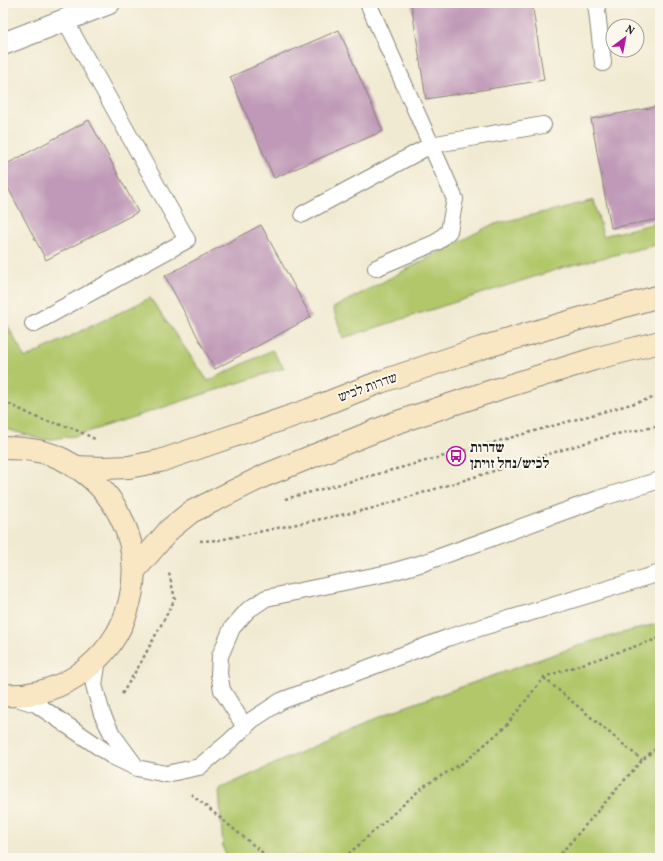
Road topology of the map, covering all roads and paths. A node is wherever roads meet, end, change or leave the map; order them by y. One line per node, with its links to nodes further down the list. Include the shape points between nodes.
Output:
1 (109, 3): 4 (street)
2 (368, 3): 8 (lane)
3 (596, 3): 6 (lane)
4 (65, 20): 5 (street); 12 (lane, via 187,240)
5 (3, 44)
6 (603, 63)
7 (543, 125): 8 (lane)
8 (431, 145): 9 (lane); 10 (lane, via 454,199 449,231 437,242)
9 (303, 214)
10 (376, 268)
11 (660, 296): 19 (street, שדרות לכיש, via 482,348 160,461 129,467)
12 (33, 324)
13 (660, 342): 22 (street, via 495,390 395,423 325,451 266,475 192,512)
14 (3, 396): 16 (path)
15 (660, 396): 21 (path)
16 (7, 403)
17 (660, 426): 22 (path, via 611,435 370,509 219,540)
18 (3, 448): 19 (street, via 47,454)
19 (75, 467): 23 (street, via 97,484 121,517 131,544)
20 (660, 480): 29 (lane, via 601,498 423,563 388,573 266,598 248,610 232,628 220,656 219,674 222,690)
21 (279, 501)
22 (156, 544): 23 (street)
23 (134, 571): 26 (street, via 128,610 121,628)
24 (660, 573): 29 (lane, via 450,637 282,701)
25 (660, 638): 27 (path)
26 (98, 660): 28 (street, via 83,672 48,690); 32 (lane, via 94,685 102,714 124,753)
27 (544, 677): 31 (path); 35 (path, via 507,725 466,761 424,786)
28 (6, 695): 32 (lane, via 36,704 112,756)
29 (245, 727): 33 (lane, via 199,767)
30 (660, 745): 31 (path)
31 (642, 760): 36 (path)
32 (137, 768): 33 (lane)
33 (166, 774): 34 (path)
34 (269, 858)
35 (344, 858)
36 (557, 858)

